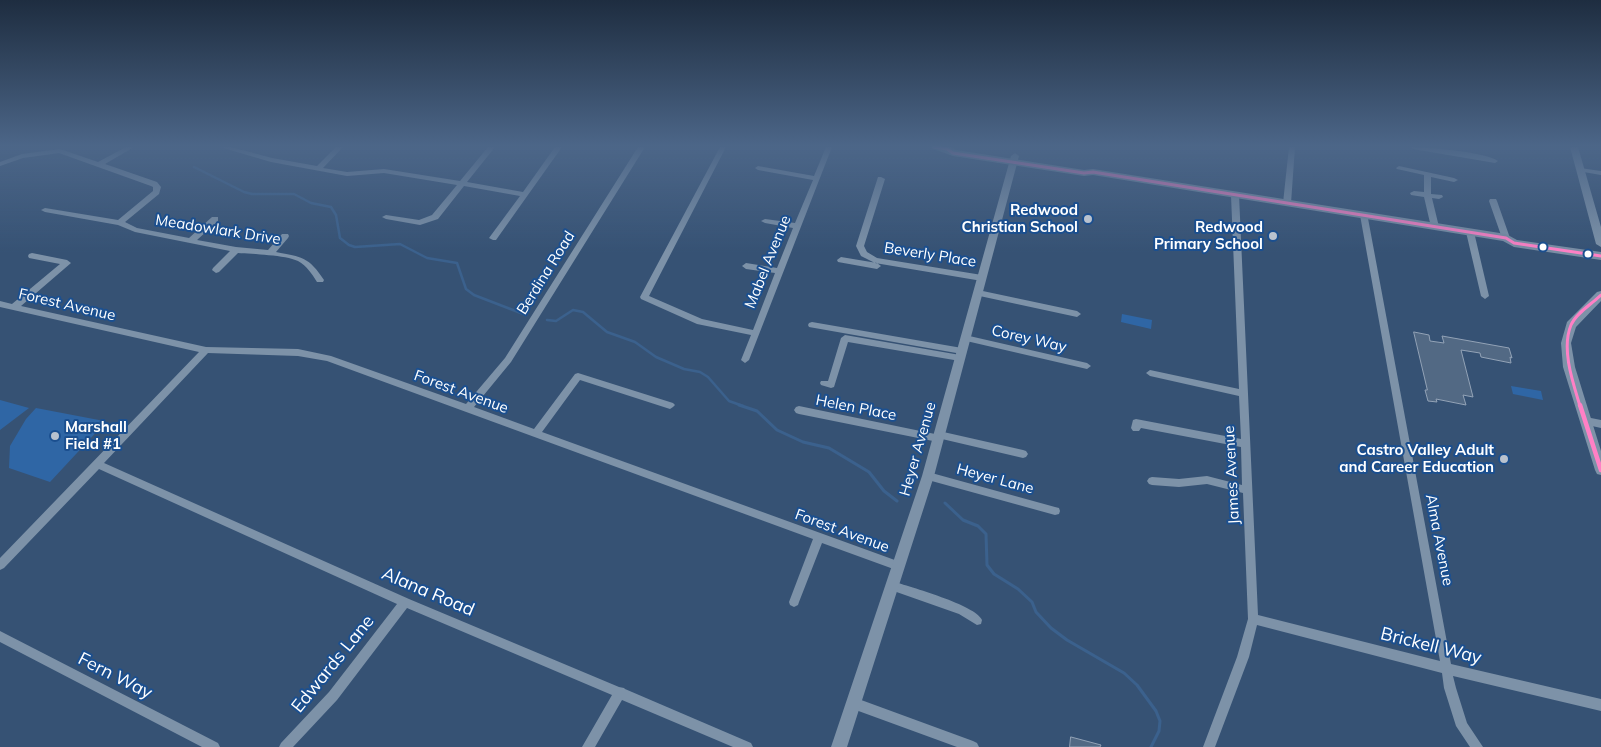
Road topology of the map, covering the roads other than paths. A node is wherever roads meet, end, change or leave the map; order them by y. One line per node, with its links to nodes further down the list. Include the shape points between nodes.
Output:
1 (149, 182): 26 (street, via 157,187 156,192)
2 (449, 182): 13 (street)
3 (533, 182): 15 (street)
4 (620, 182): 63 (street, Berdina Road, via 508,360)
5 (705, 182): 48 (street)
6 (814, 182): 27 (street, Mabel Avenue)
7 (880, 182): 45 (street, Beverly Place, via 860,246 864,254 875,260)
8 (1009, 182): 45 (street, Heyer Avenue)
9 (1154, 182): 16 (main road)
10 (1289, 182): 20 (street)
11 (1427, 182): 17 (street)
12 (1583, 182): 34 (street)
13 (462, 184): 15 (street); 23 (street, via 428,221 420,223)
14 (1414, 193): 17 (street)
15 (524, 194): 31 (street)
16 (1235, 195): 20 (main road); 61 (street, James Avenue)
17 (1428, 195): 18 (street); 28 (street)
18 (1439, 197)
19 (1493, 201): 32 (street)
20 (1287, 203): 22 (main road)
21 (45, 210): 26 (street, Meadowlark Drive)
22 (1364, 215): 28 (main road); 87 (street, Alma Avenue)
23 (386, 217)
24 (215, 219): 33 (street)
25 (765, 221): 27 (street)
26 (120, 223): 33 (street, Meadowlark Drive, via 135,230)
27 (797, 226): 43 (street, Mabel Avenue)
28 (1435, 227): 29 (main road)
29 (1470, 232): 32 (main road); 47 (street)
30 (285, 236): 37 (street)
31 (493, 238)
32 (1506, 238): 35 (main road, via 1512,235); 39 (main road)
33 (190, 242): 36 (street, Meadowlark Drive)
34 (1601, 244)
35 (1601, 249)
36 (236, 250): 37 (street, Meadowlark Drive); 42 (street)
37 (270, 253): 44 (street, Meadowlark Drive, via 300,259)
38 (32, 256): 50 (street, via 67,262)
39 (1601, 256)
40 (841, 260): 45 (street, via 849,265)
41 (746, 266): 43 (street)
42 (216, 270)
43 (779, 271): 53 (street, Mabel Avenue)
44 (320, 280)
45 (980, 285): 51 (street); 54 (street, Heyer Avenue)
46 (1601, 294): 65 (street, via 1571,325 1566,343 1569,367)
47 (1485, 296)
48 (644, 297): 53 (street, via 700,322)
49 (0, 304): 50 (street, Forest Avenue)
50 (14, 307): 55 (street, Forest Avenue)
51 (1077, 314)
52 (812, 325): 56 (street)
53 (754, 333): 57 (street, Mabel Avenue)
54 (966, 338): 56 (street, Heyer Avenue); 58 (street, Corey Way)
55 (206, 350): 63 (street, Forest Avenue, via 231,353 288,350 315,354); 72 (street)
56 (961, 355): 60 (street, via 845,338 831,384); 69 (street, Heyer Avenue)
57 (745, 360)
58 (1087, 366)
59 (1150, 373): 61 (street)
60 (824, 383)
61 (1244, 394): 70 (street, James Avenue)
62 (670, 405): 68 (street, via 578,376)
63 (467, 409): 68 (street, Forest Avenue)
64 (799, 410): 69 (street, Helen Place)
65 (1586, 421): 66 (street); 73 (street)
66 (1601, 424)
67 (1136, 428): 70 (street, via 1136,422)
68 (536, 434): 78 (street, Forest Avenue)
69 (938, 436): 71 (street, Helen Place); 74 (street, Heyer Avenue)
70 (1246, 444): 76 (street, James Avenue)
71 (1023, 454)
72 (98, 464): 79 (street); 82 (street, Alana Road)
73 (1601, 470)
74 (928, 476): 77 (street, Heyer Lane); 80 (street, Heyer Avenue)
75 (1152, 481): 76 (street, via 1180,483 1207,480)
76 (1248, 490): 84 (street, James Avenue)
77 (1055, 511)
78 (819, 538): 80 (street, Forest Avenue); 83 (street)
79 (0, 565)
80 (899, 566): 81 (street, Heyer Avenue)
81 (892, 586): 85 (street, via 962,610); 89 (street, Heyer Avenue)
82 (405, 602): 88 (street, Alana Road); 92 (street, Edwards Lane, via 334,696)
83 (794, 602)
84 (1253, 618): 87 (street, Brickell Way); 97 (street, James Avenue, via 1243,657)
85 (977, 620)
86 (0, 636): 91 (street, Fern Way)
87 (1446, 668): 90 (street, Brickell Way); 98 (street, Alma Avenue, via 1458,715)
88 (620, 692): 93 (street); 94 (street, Alana Road)
89 (853, 703): 95 (street, Heyer Avenue); 96 (street)
90 (1601, 705)
91 (214, 747)
92 (285, 747)
93 (588, 747)
94 (747, 747)
95 (839, 747)
96 (973, 747)
97 (1209, 747)
98 (1477, 747)

